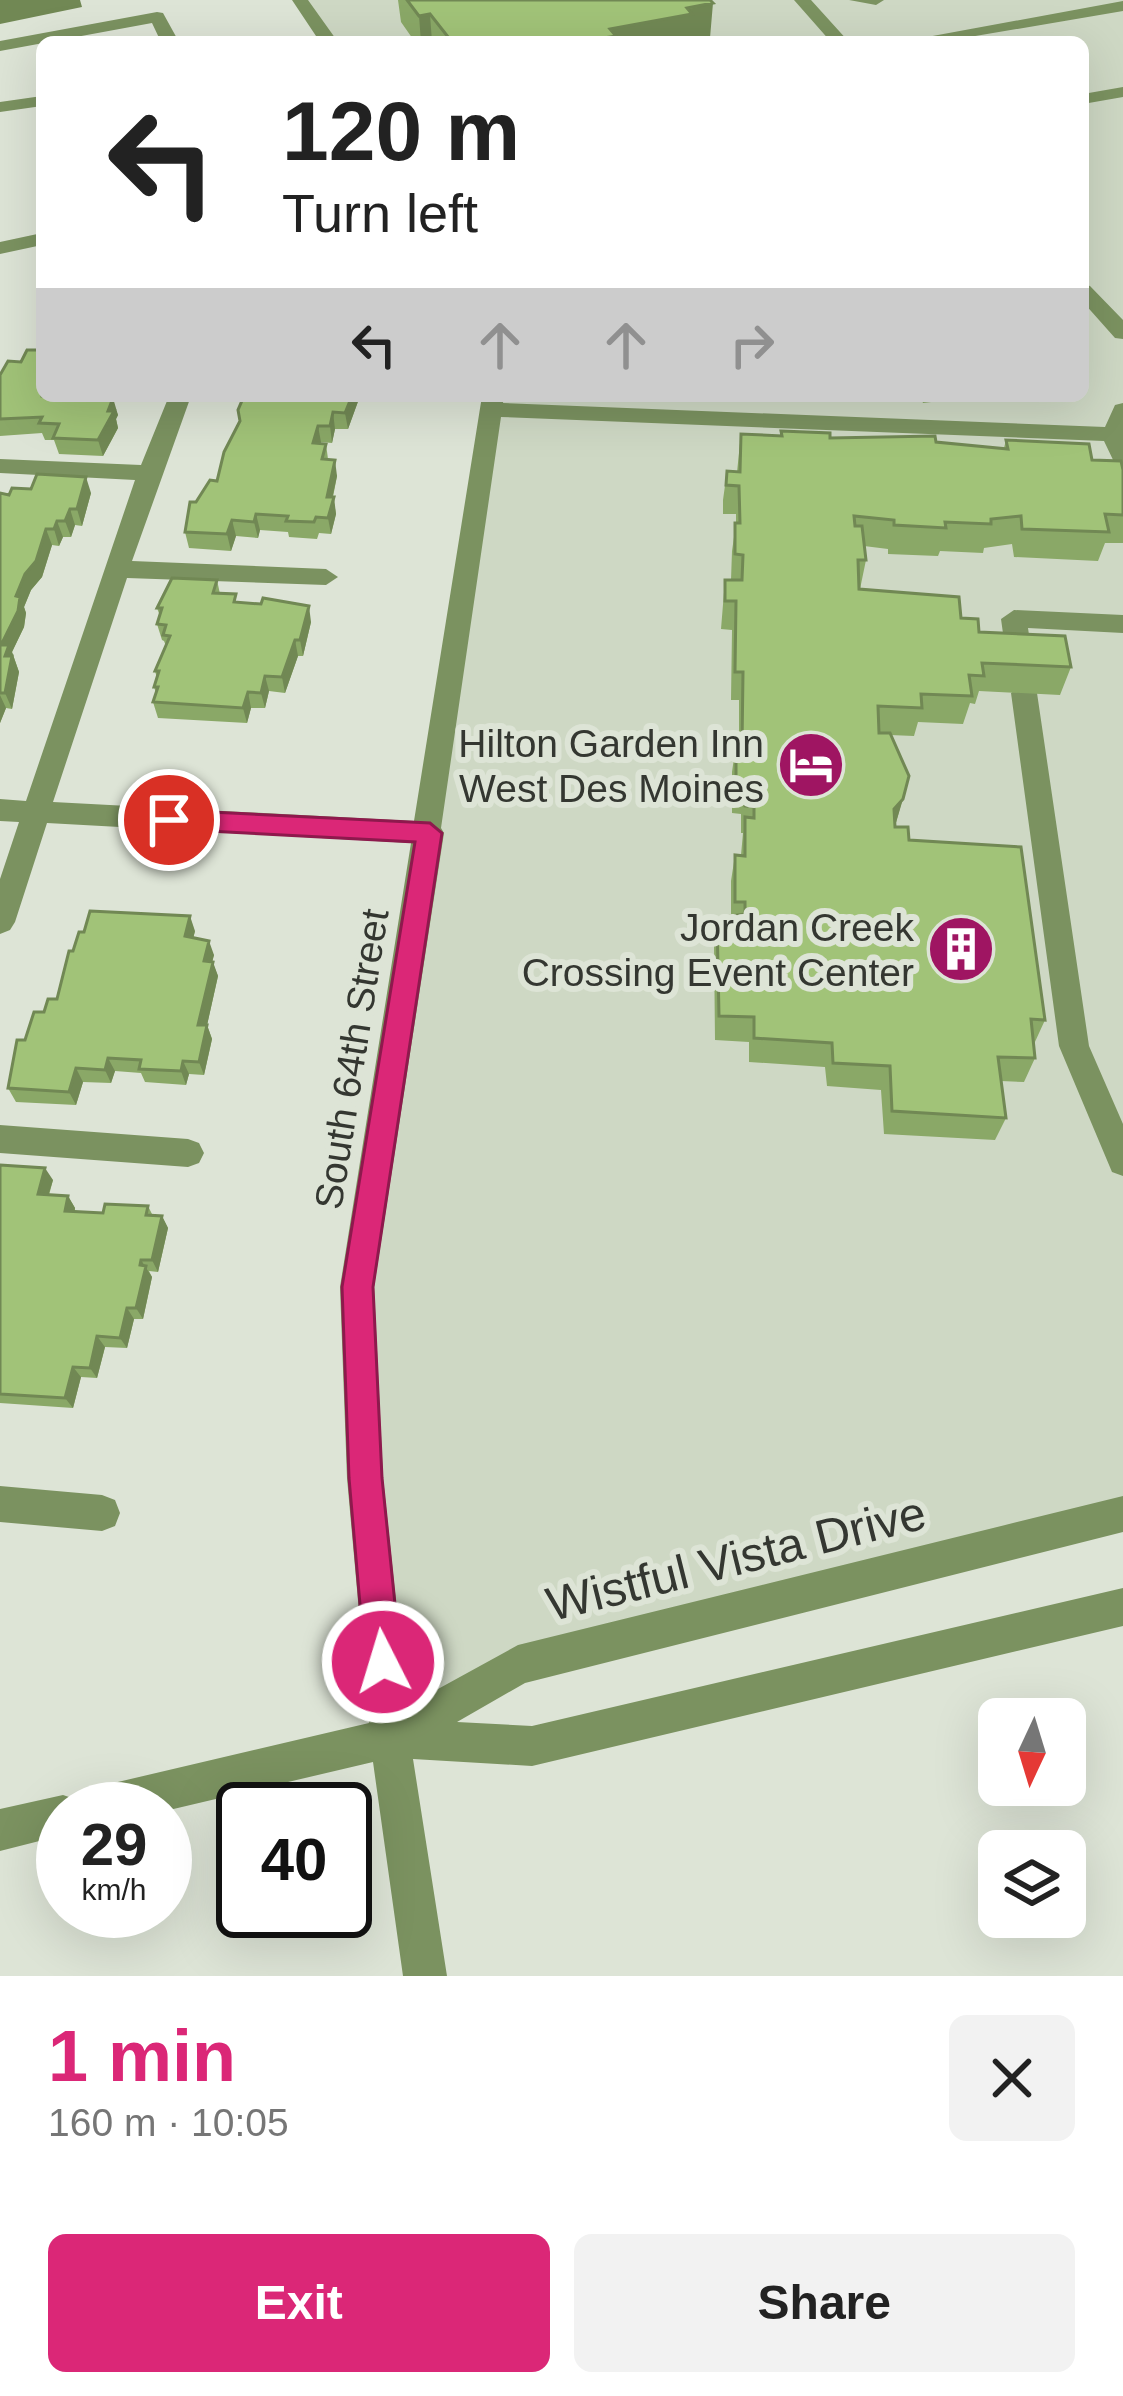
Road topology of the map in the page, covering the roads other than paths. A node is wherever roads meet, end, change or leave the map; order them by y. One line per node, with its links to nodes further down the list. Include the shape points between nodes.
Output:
1 (300, 0): 10 (street)
2 (802, 0): 11 (street)
3 (857, 0): 4 (street)
4 (876, 0)
5 (1123, 6): 12 (street)
6 (152, 9): 8 (street); 9 (street)
7 (1123, 22): 13 (street)
8 (41, 36)
9 (167, 36)
10 (325, 36)
11 (835, 36)
12 (945, 36)
13 (1033, 36)
14 (36, 37): 15 (street)
15 (0, 46)
16 (1123, 92): 17 (street)
17 (1089, 98)
18 (36, 102): 19 (street)
19 (0, 107)
20 (36, 240): 21 (street)
21 (0, 248)
22 (1089, 296): 23 (street)
23 (1123, 333)
24 (178, 402): 30 (street)
25 (493, 403): 27 (street); 38 (street, South 64th Street)
26 (1123, 410): 27 (street)
27 (1113, 434): 28 (street)
28 (1123, 459)
29 (0, 466): 30 (street)
30 (149, 473): 31 (street)
31 (117, 569): 32 (street); 37 (street)
32 (326, 577)
33 (1123, 624): 34 (street, via 1014,619)
34 (1020, 662)
35 (1024, 693): 40 (street, via 1074,1046)
36 (0, 810): 37 (street)
37 (36, 812): 38 (street); 39 (street)
38 (430, 833): 48 (street, South 64th Street, via 357,1287)
39 (0, 922)
40 (1113, 1120): 43 (street)
41 (0, 1139): 42 (street)
42 (188, 1153)
43 (1123, 1162)
44 (0, 1504): 45 (street)
45 (102, 1513)
46 (1123, 1514): 48 (street, Wistful Vista Drive, via 518,1665)
47 (1123, 1607): 48 (street, Wistful Vista Drive, via 532,1746)
48 (390, 1738): 49 (street, Wistful Vista Drive); 52 (street, South 64th Street)
49 (192, 1785)
50 (36, 1821): 51 (street)
51 (0, 1830)
52 (425, 1976)

